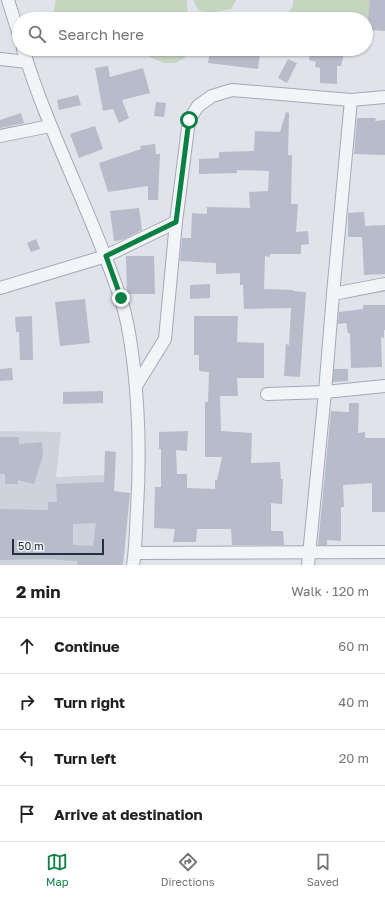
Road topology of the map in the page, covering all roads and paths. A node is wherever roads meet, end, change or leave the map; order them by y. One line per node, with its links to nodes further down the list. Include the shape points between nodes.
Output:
1 (8, 0): 2 (street)
2 (12, 13)
3 (25, 56): 5 (street)
4 (0, 59): 5 (street)
5 (27, 62): 8 (street)
6 (385, 98): 7 (street)
7 (351, 100): 10 (street, via 232,90 212,96 198,106 189,120); 14 (street)
8 (50, 126): 9 (street); 11 (street)
9 (0, 136)
10 (176, 222): 11 (street); 15 (street, via 165,338)
11 (106, 256): 13 (street); 15 (street, via 121,298 130,337)
12 (385, 284): 14 (street)
13 (0, 288)
14 (333, 294): 17 (street)
15 (136, 386): 21 (street, via 139,478)
16 (385, 386): 17 (street)
17 (325, 392): 18 (street); 19 (street)
18 (267, 394)
19 (309, 552): 20 (street); 21 (street); 22 (street)
20 (385, 552)
21 (134, 559)
22 (308, 565)

